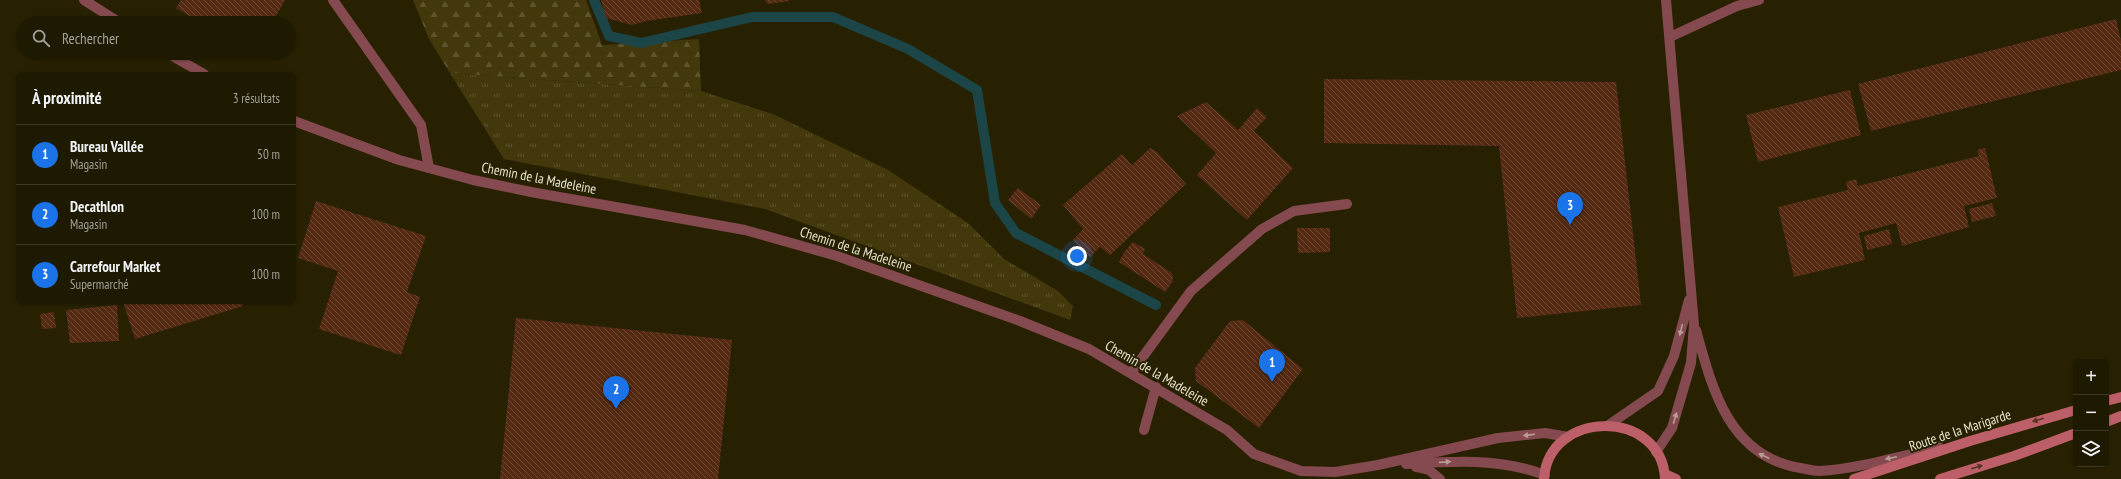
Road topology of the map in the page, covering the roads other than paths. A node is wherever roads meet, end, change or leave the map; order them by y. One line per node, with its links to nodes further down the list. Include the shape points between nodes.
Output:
1 (84, 0): 5 (street)
2 (334, 0): 10 (street, via 421,126)
3 (1666, 0): 6 (street)
4 (1759, 0): 6 (street, via 1737,6)
5 (109, 16)
6 (1670, 37): 12 (street)
7 (179, 60): 8 (street)
8 (200, 72)
9 (296, 122): 10 (street, Chemin de la Madeleine, via 399,160)
10 (429, 168): 14 (street, Chemin de la Madeleine, via 531,192 745,230 837,256 1020,321 1082,346)
11 (1347, 204): 14 (street, via 1294,211 1262,229 1191,291)
12 (1691, 292): 13 (street); 21 (street, one-way to 21, via 1674,356 1658,391)
13 (1694, 325): 25 (street, one-way to 13, via 1818,471 1783,464 1757,452 1734,428 1724,412); 26 (street, one-way to 13, via 1672,428 1691,363)
14 (1131, 374): 15 (street, Chemin de la Madeleine)
15 (1156, 387): 22 (street); 28 (street, Chemin de la Madeleine, via 1227,430 1254,454 1302,471 1335,472)
16 (2121, 397): 17 (main road)
17 (2109, 400)
18 (2073, 411): 25 (main road, Route de la Marigarde, one-way to 25)
19 (2121, 416): 20 (main road)
20 (2109, 421)
21 (1610, 424): 24 (main road, via 1588,427); 26 (main road, via 1628,429 1644,438)
22 (1144, 430)
23 (2073, 434): 34 (main road, one-way to 23)
24 (1568, 437): 28 (street, one-way to 28, via 1545,433 1498,438); 29 (main road, via 1549,460)
25 (1970, 441): 33 (main road, Route de la Marigarde)
26 (1656, 452): 30 (main road)
27 (1406, 464): 28 (street); 29 (street, one-way to 29, via 1464,460 1529,469); 31 (street, via 1429,470)
28 (1378, 465)
29 (1544, 477)
30 (1665, 477): 32 (main road)
31 (1440, 479)
32 (1676, 479)
33 (1854, 479)
34 (1940, 479)

